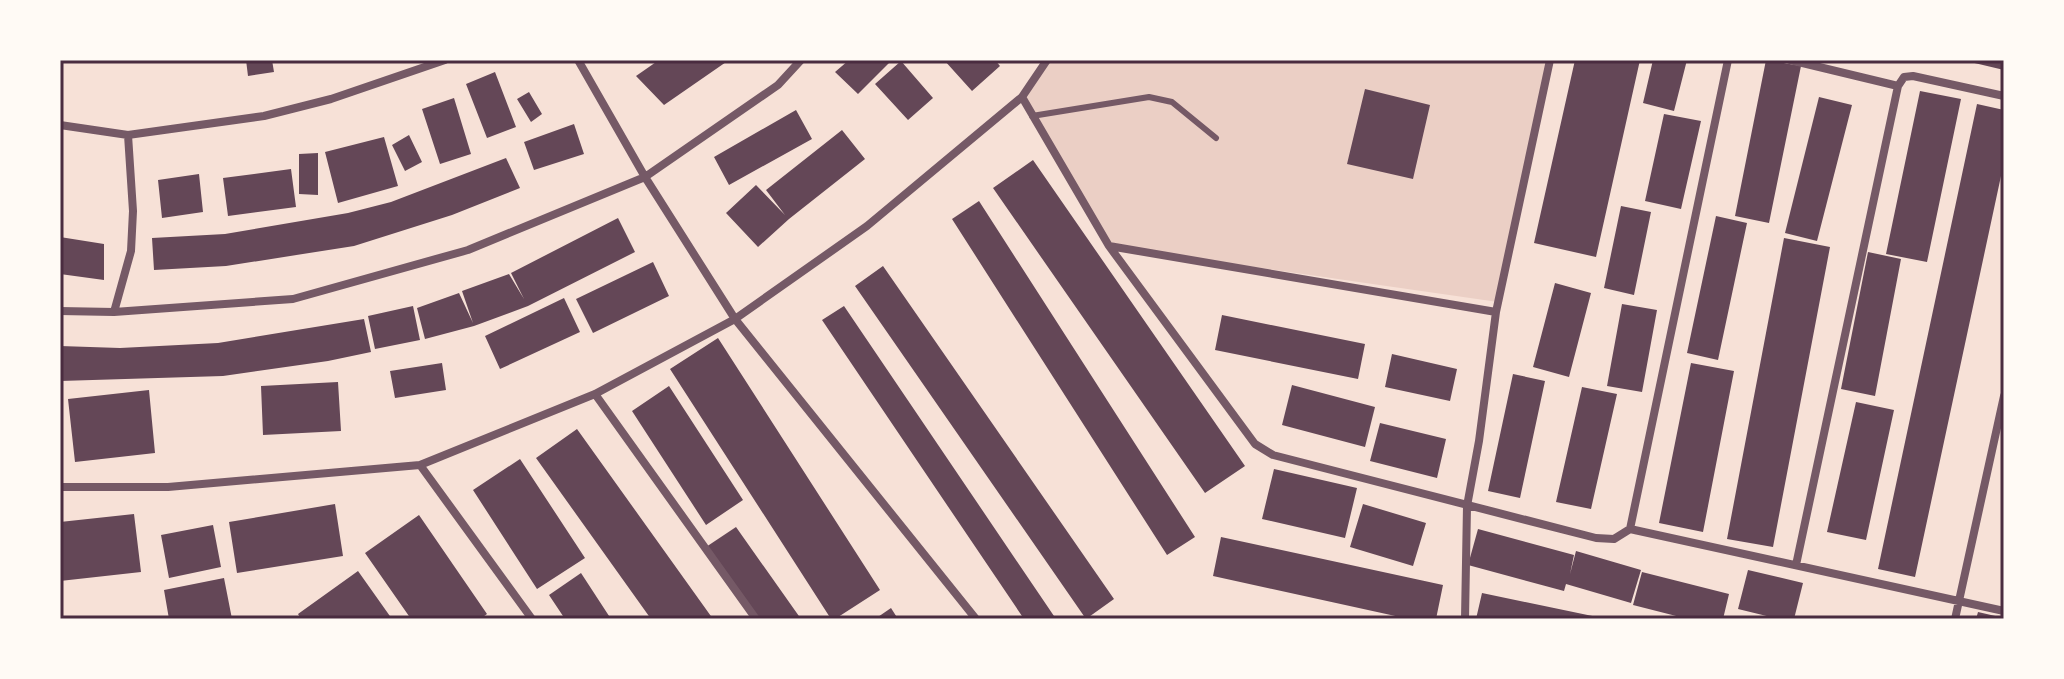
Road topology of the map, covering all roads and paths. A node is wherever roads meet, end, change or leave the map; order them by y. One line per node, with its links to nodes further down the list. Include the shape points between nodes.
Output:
1 (445, 60): 13 (street, via 264,116)
2 (578, 60): 15 (street)
3 (801, 60): 15 (street, via 778,85)
4 (1047, 60): 10 (street)
5 (1550, 60): 19 (street)
6 (1728, 60): 26 (street)
7 (1790, 60): 8 (street)
8 (1898, 86): 9 (street, via 1904,77 1913,76); 27 (street)
9 (2004, 96)
10 (1022, 97): 11 (street); 20 (street, via 867,226)
11 (1032, 116): 14 (lane, via 1149,97 1172,102); 16 (street)
12 (60, 125): 13 (street)
13 (128, 135): 18 (street, via 131,251)
14 (1216, 138)
15 (645, 177): 18 (street, via 468,250 293,299); 20 (street)
16 (1109, 246): 19 (street); 25 (street, via 1255,444 1273,455)
17 (60, 311): 18 (street)
18 (114, 312)
19 (1496, 312): 25 (street)
20 (735, 319): 21 (street); 32 (street)
21 (595, 394): 23 (street); 31 (street)
22 (2004, 396): 28 (street)
23 (420, 465): 24 (street, via 168,487); 30 (street)
24 (60, 487)
25 (1467, 506): 26 (street, via 1596,538 1614,539); 33 (street)
26 (1630, 529): 27 (street)
27 (1796, 565): 28 (street)
28 (1959, 600): 29 (street); 34 (street)
29 (2004, 611)
30 (532, 619)
31 (756, 619)
32 (976, 619)
33 (1465, 619)
34 (1955, 619)

